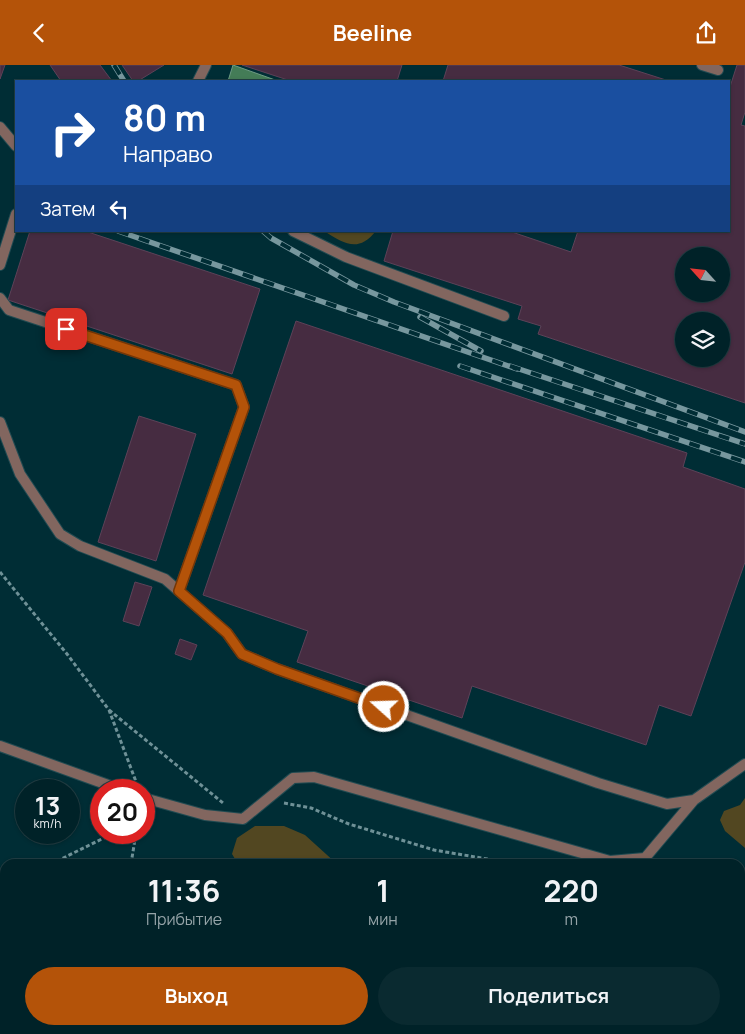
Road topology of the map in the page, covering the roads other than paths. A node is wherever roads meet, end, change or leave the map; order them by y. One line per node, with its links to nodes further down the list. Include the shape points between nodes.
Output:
1 (206, 65): 4 (street)
2 (702, 65): 3 (street)
3 (718, 70)
4 (198, 80)
5 (0, 127): 6 (street)
6 (15, 145)
7 (15, 217): 9 (street)
8 (295, 232): 11 (street, via 346,257)
9 (0, 265)
10 (0, 298): 13 (street, via 9,310 236,385 244,407)
11 (504, 316)
12 (0, 423): 13 (street, via 20,474 60,534 80,546 165,579)
13 (179, 591): 17 (street, via 227,633 242,654 277,669 598,783 667,804)
14 (0, 747): 16 (street)
15 (745, 763): 17 (street)
16 (91, 779)
17 (694, 800): 20 (street, via 645,858)
18 (155, 801): 19 (street, via 205,815 243,819 293,778 314,777)
19 (603, 859)
20 (633, 859)

